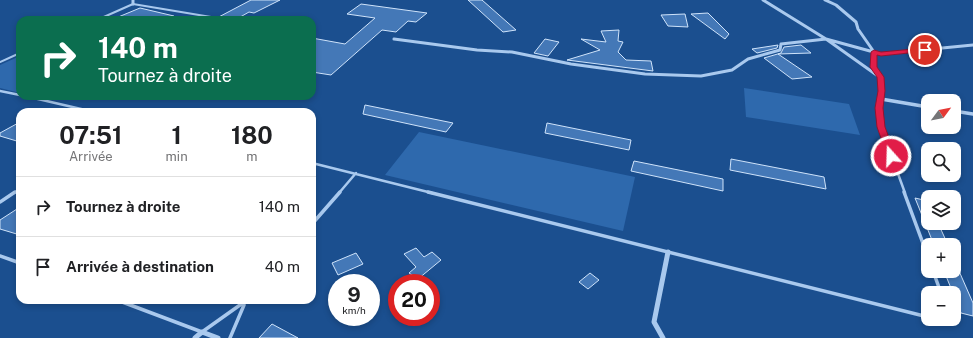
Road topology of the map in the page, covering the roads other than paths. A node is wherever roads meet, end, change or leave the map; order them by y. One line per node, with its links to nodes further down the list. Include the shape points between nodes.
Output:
1 (133, 0): 4 (street)
2 (763, 0): 8 (street)
3 (824, 0): 10 (street, via 836,5 856,22)
4 (133, 4): 5 (lane); 6 (lane)
5 (106, 16)
6 (205, 16)
7 (394, 39): 8 (street, via 512,52 571,64 645,74 700,76 732,70 748,59 780,50 781,44)
8 (826, 40): 10 (street); 13 (street)
9 (973, 45): 10 (street, via 881,54)
10 (874, 52): 13 (street, via 874,67)
11 (16, 55): 12 (lane)
12 (0, 62)
13 (880, 77): 16 (street)
14 (0, 91): 15 (lane)
15 (16, 94)
16 (881, 99): 18 (street); 22 (street)
17 (46, 100): 19 (lane)
18 (921, 106)
19 (78, 108)
20 (961, 112): 21 (street)
21 (973, 114)
22 (881, 127): 28 (lane)
23 (316, 164): 24 (lane)
24 (356, 173): 27 (lane); 29 (lane)
25 (16, 192): 26 (lane)
26 (0, 202)
27 (316, 219)
28 (921, 238)
29 (668, 252): 35 (lane); 40 (street, via 654,322)
30 (0, 256): 31 (lane)
31 (16, 262)
32 (128, 304): 36 (lane)
33 (243, 304): 36 (lane)
34 (245, 304): 39 (lane)
35 (921, 315)
36 (202, 332): 37 (street); 38 (street)
37 (195, 338)
38 (218, 338)
39 (230, 338)
40 (663, 338)

